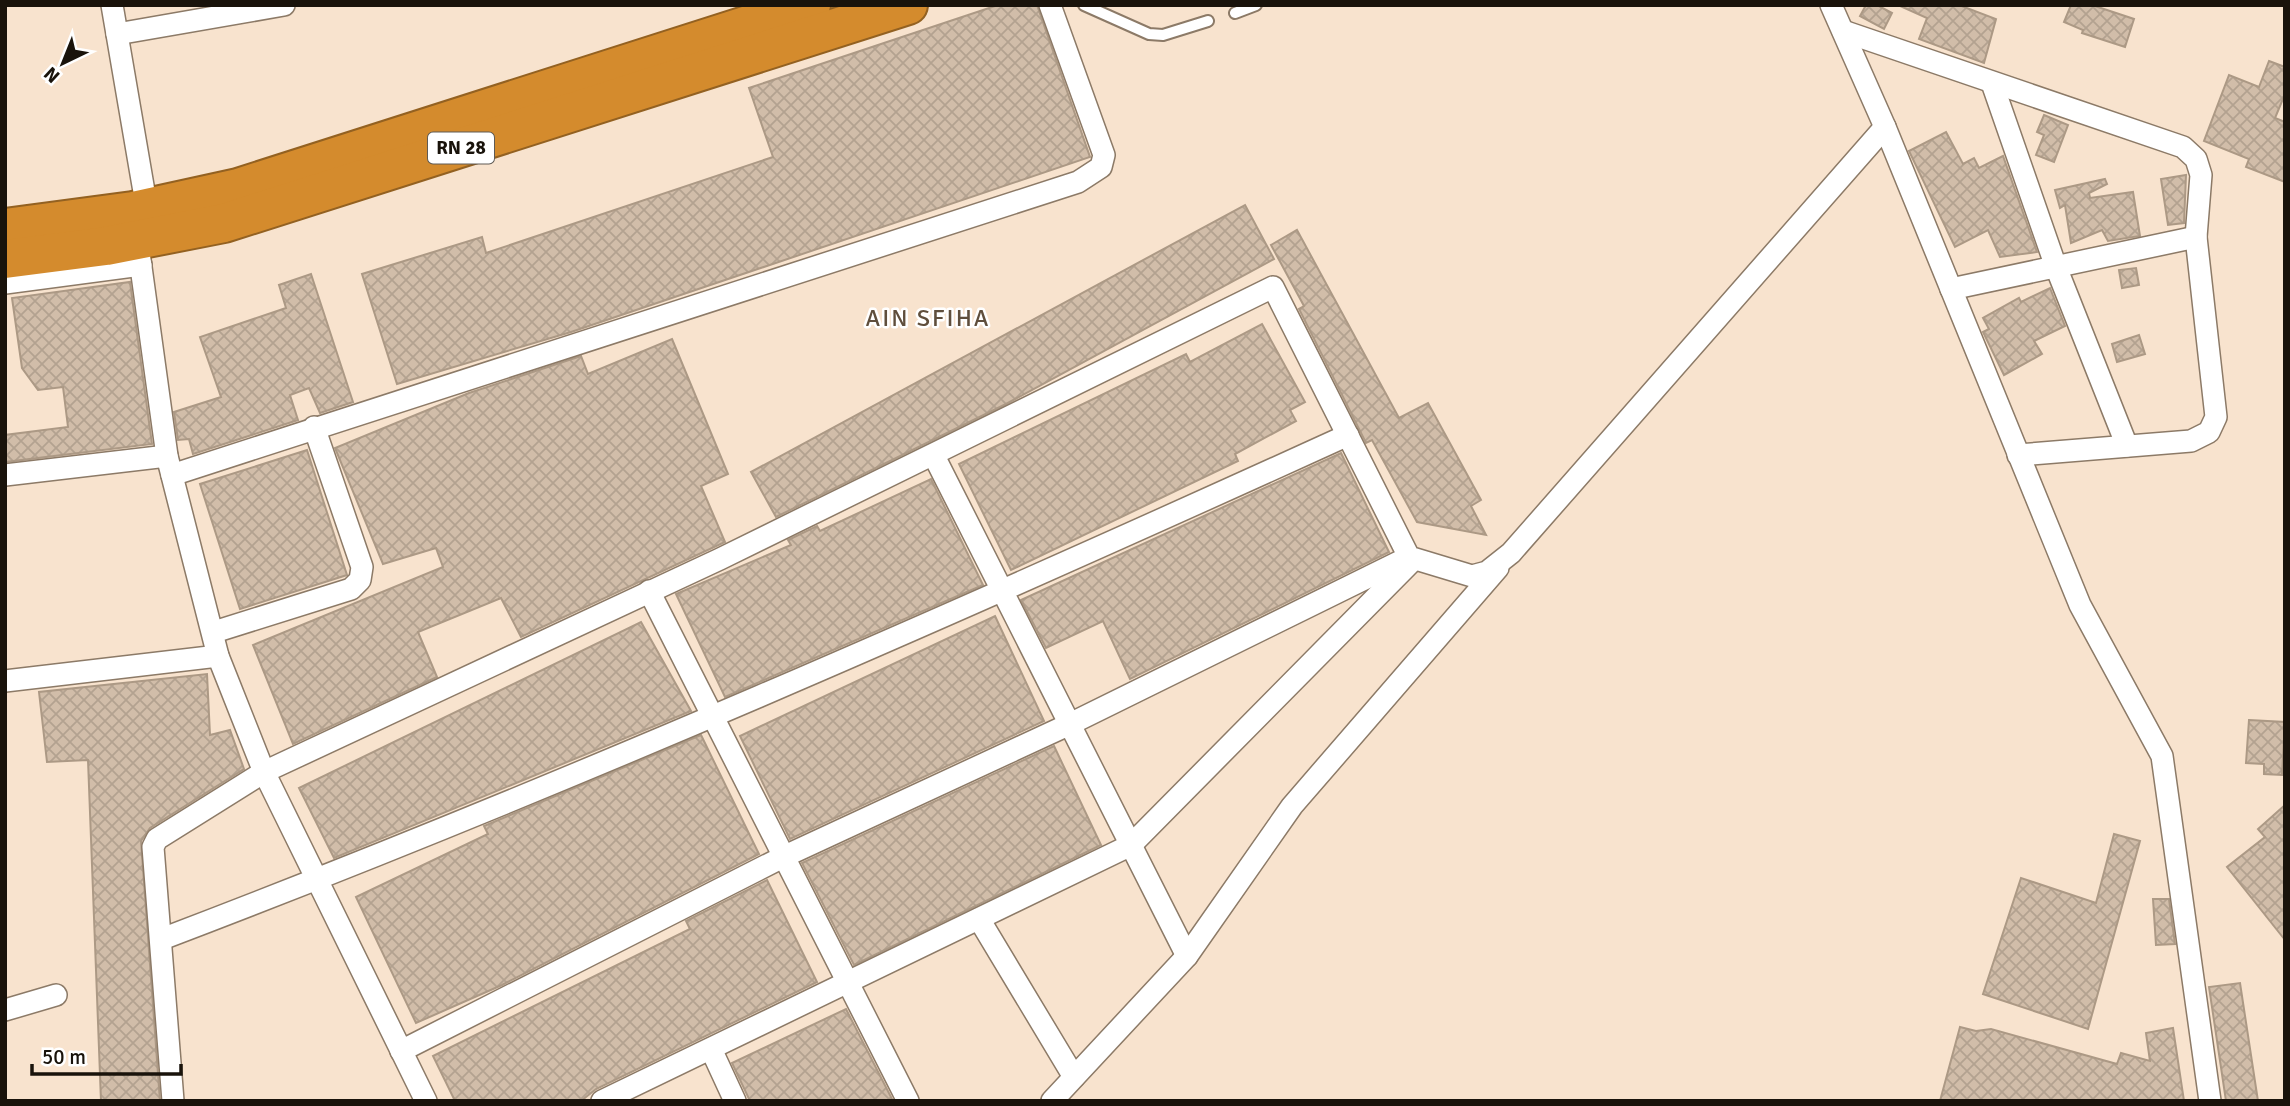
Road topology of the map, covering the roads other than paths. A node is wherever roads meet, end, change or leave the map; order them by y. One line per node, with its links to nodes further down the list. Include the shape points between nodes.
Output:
1 (112, 5): 12 (street)
2 (284, 5): 12 (street)
3 (811, 5): 16 (highway, RN 28, via 238,188)
4 (908, 5): 16 (highway, RN 28, via 225,223)
5 (1050, 5): 22 (street, via 1104,155 1101,167 1078,182)
6 (1084, 5): 10 (lane, via 1149,34 1163,35)
7 (1256, 5): 9 (lane)
8 (1831, 5): 11 (street)
9 (1235, 13)
10 (1208, 21)
11 (1843, 31): 13 (street); 14 (street)
12 (117, 34): 16 (street)
13 (1992, 82): 17 (street, via 2183,147 2196,159 2201,175); 19 (street)
14 (1885, 127): 21 (street); 29 (street)
15 (5, 228): 16 (highway, RN 28)
16 (142, 237): 18 (highway, RN 28); 20 (street); 27 (street)
17 (2196, 237): 19 (street); 24 (street, via 2216,417 2209,432 2191,441)
18 (5, 260)
19 (2056, 267): 21 (street); 24 (street)
20 (5, 283)
21 (1951, 289): 25 (street)
22 (314, 427): 27 (street); 33 (street, via 362,567 360,580 351,589)
23 (1348, 435): 26 (street, via 1273,287); 30 (street); 32 (street)
24 (2127, 446): 25 (street)
25 (2018, 455): 57 (street, via 2080,605 2162,756)
26 (934, 456): 31 (street); 32 (street)
27 (169, 465): 28 (street); 33 (street)
28 (5, 475)
29 (1511, 553): 30 (street, via 1487,572 1472,576); 44 (street, via 1292,806)
30 (1412, 558): 37 (street); 39 (street)
31 (649, 592): 36 (street); 38 (street)
32 (1003, 592): 36 (street); 37 (street)
33 (214, 632): 34 (street)
34 (218, 656): 35 (street); 38 (street)
35 (5, 681)
36 (713, 717): 40 (street); 41 (street)
37 (1070, 724): 39 (street); 40 (street)
38 (264, 772): 41 (street); 43 (street, via 157,839 153,847)
39 (1131, 845): 42 (street); 44 (street)
40 (783, 857): 45 (street); 49 (street)
41 (316, 880): 43 (street); 49 (street)
42 (979, 919): 45 (street); 50 (street)
43 (162, 939): 51 (street)
44 (1187, 956): 50 (street)
45 (848, 984): 48 (street); 55 (street)
46 (56, 995): 47 (street)
47 (5, 1010)
48 (711, 1049): 53 (street); 54 (street)
49 (401, 1051): 52 (street)
50 (1074, 1077): 56 (street)
51 (173, 1101)
52 (426, 1101)
53 (602, 1101)
54 (735, 1101)
55 (908, 1101)
56 (1052, 1101)
57 (2210, 1101)

